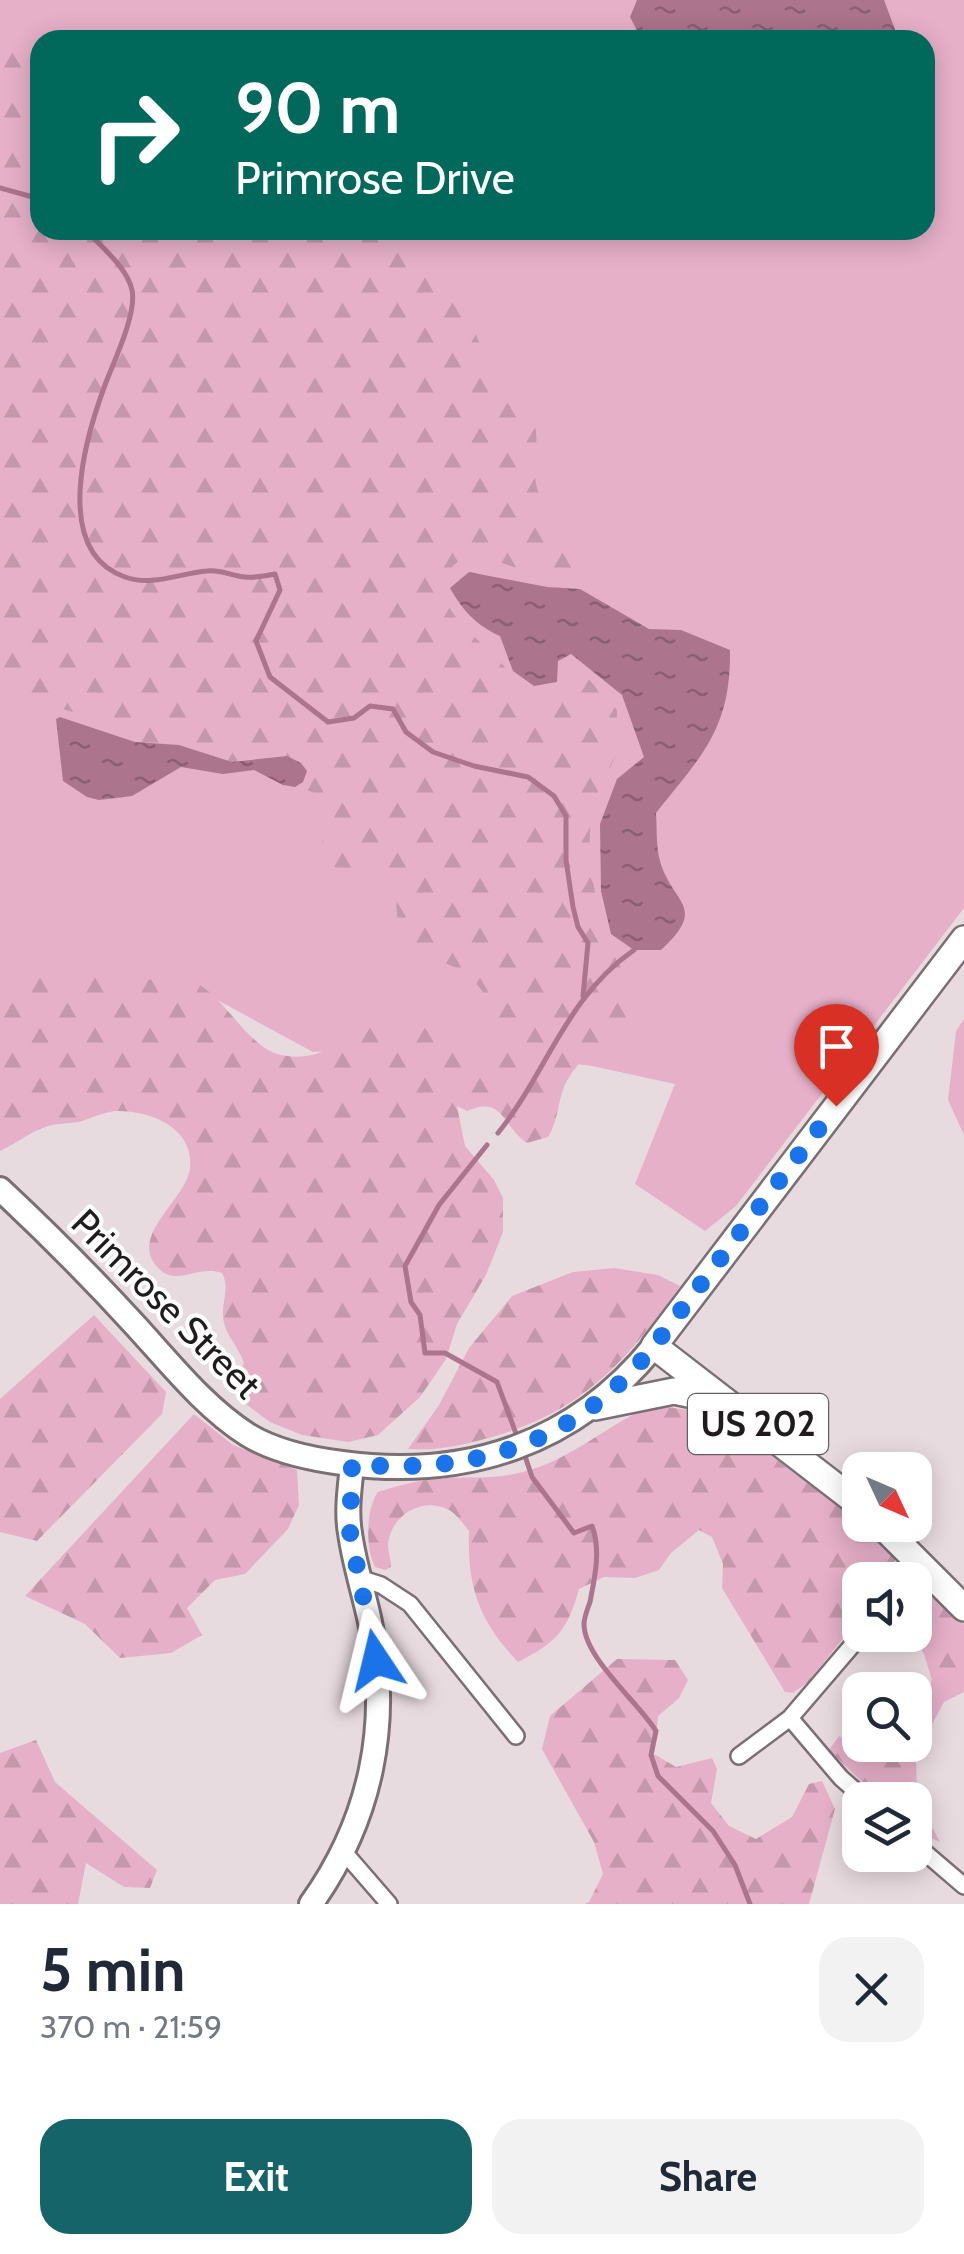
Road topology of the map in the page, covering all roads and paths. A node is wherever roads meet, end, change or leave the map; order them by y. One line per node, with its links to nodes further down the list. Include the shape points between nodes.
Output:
1 (964, 940): 3 (main road)
2 (0, 1189): 6 (main road, Primrose Street, via 194,1389 248,1435 274,1448)
3 (654, 1346): 4 (main road, Primrose Street); 5 (main road, US 202)
4 (595, 1406): 5 (main road, via 674,1391); 6 (main road, Primrose Street, via 522,1448 487,1457 415,1468)
5 (742, 1412): 7 (main road, US 202)
6 (352, 1464): 8 (main road, via 350,1532)
7 (842, 1491)
8 (359, 1578): 13 (street, via 410,1604); 16 (main road, via 376,1660 378,1729 367,1794)
9 (932, 1585): 10 (main road)
10 (964, 1608)
11 (846, 1652): 12 (street)
12 (790, 1718): 14 (street); 15 (street)
13 (516, 1736)
14 (739, 1756)
15 (846, 1782)
16 (344, 1852): 19 (main road); 20 (street)
17 (932, 1859): 18 (street)
18 (964, 1886)
19 (311, 1904)
20 (390, 1904)

